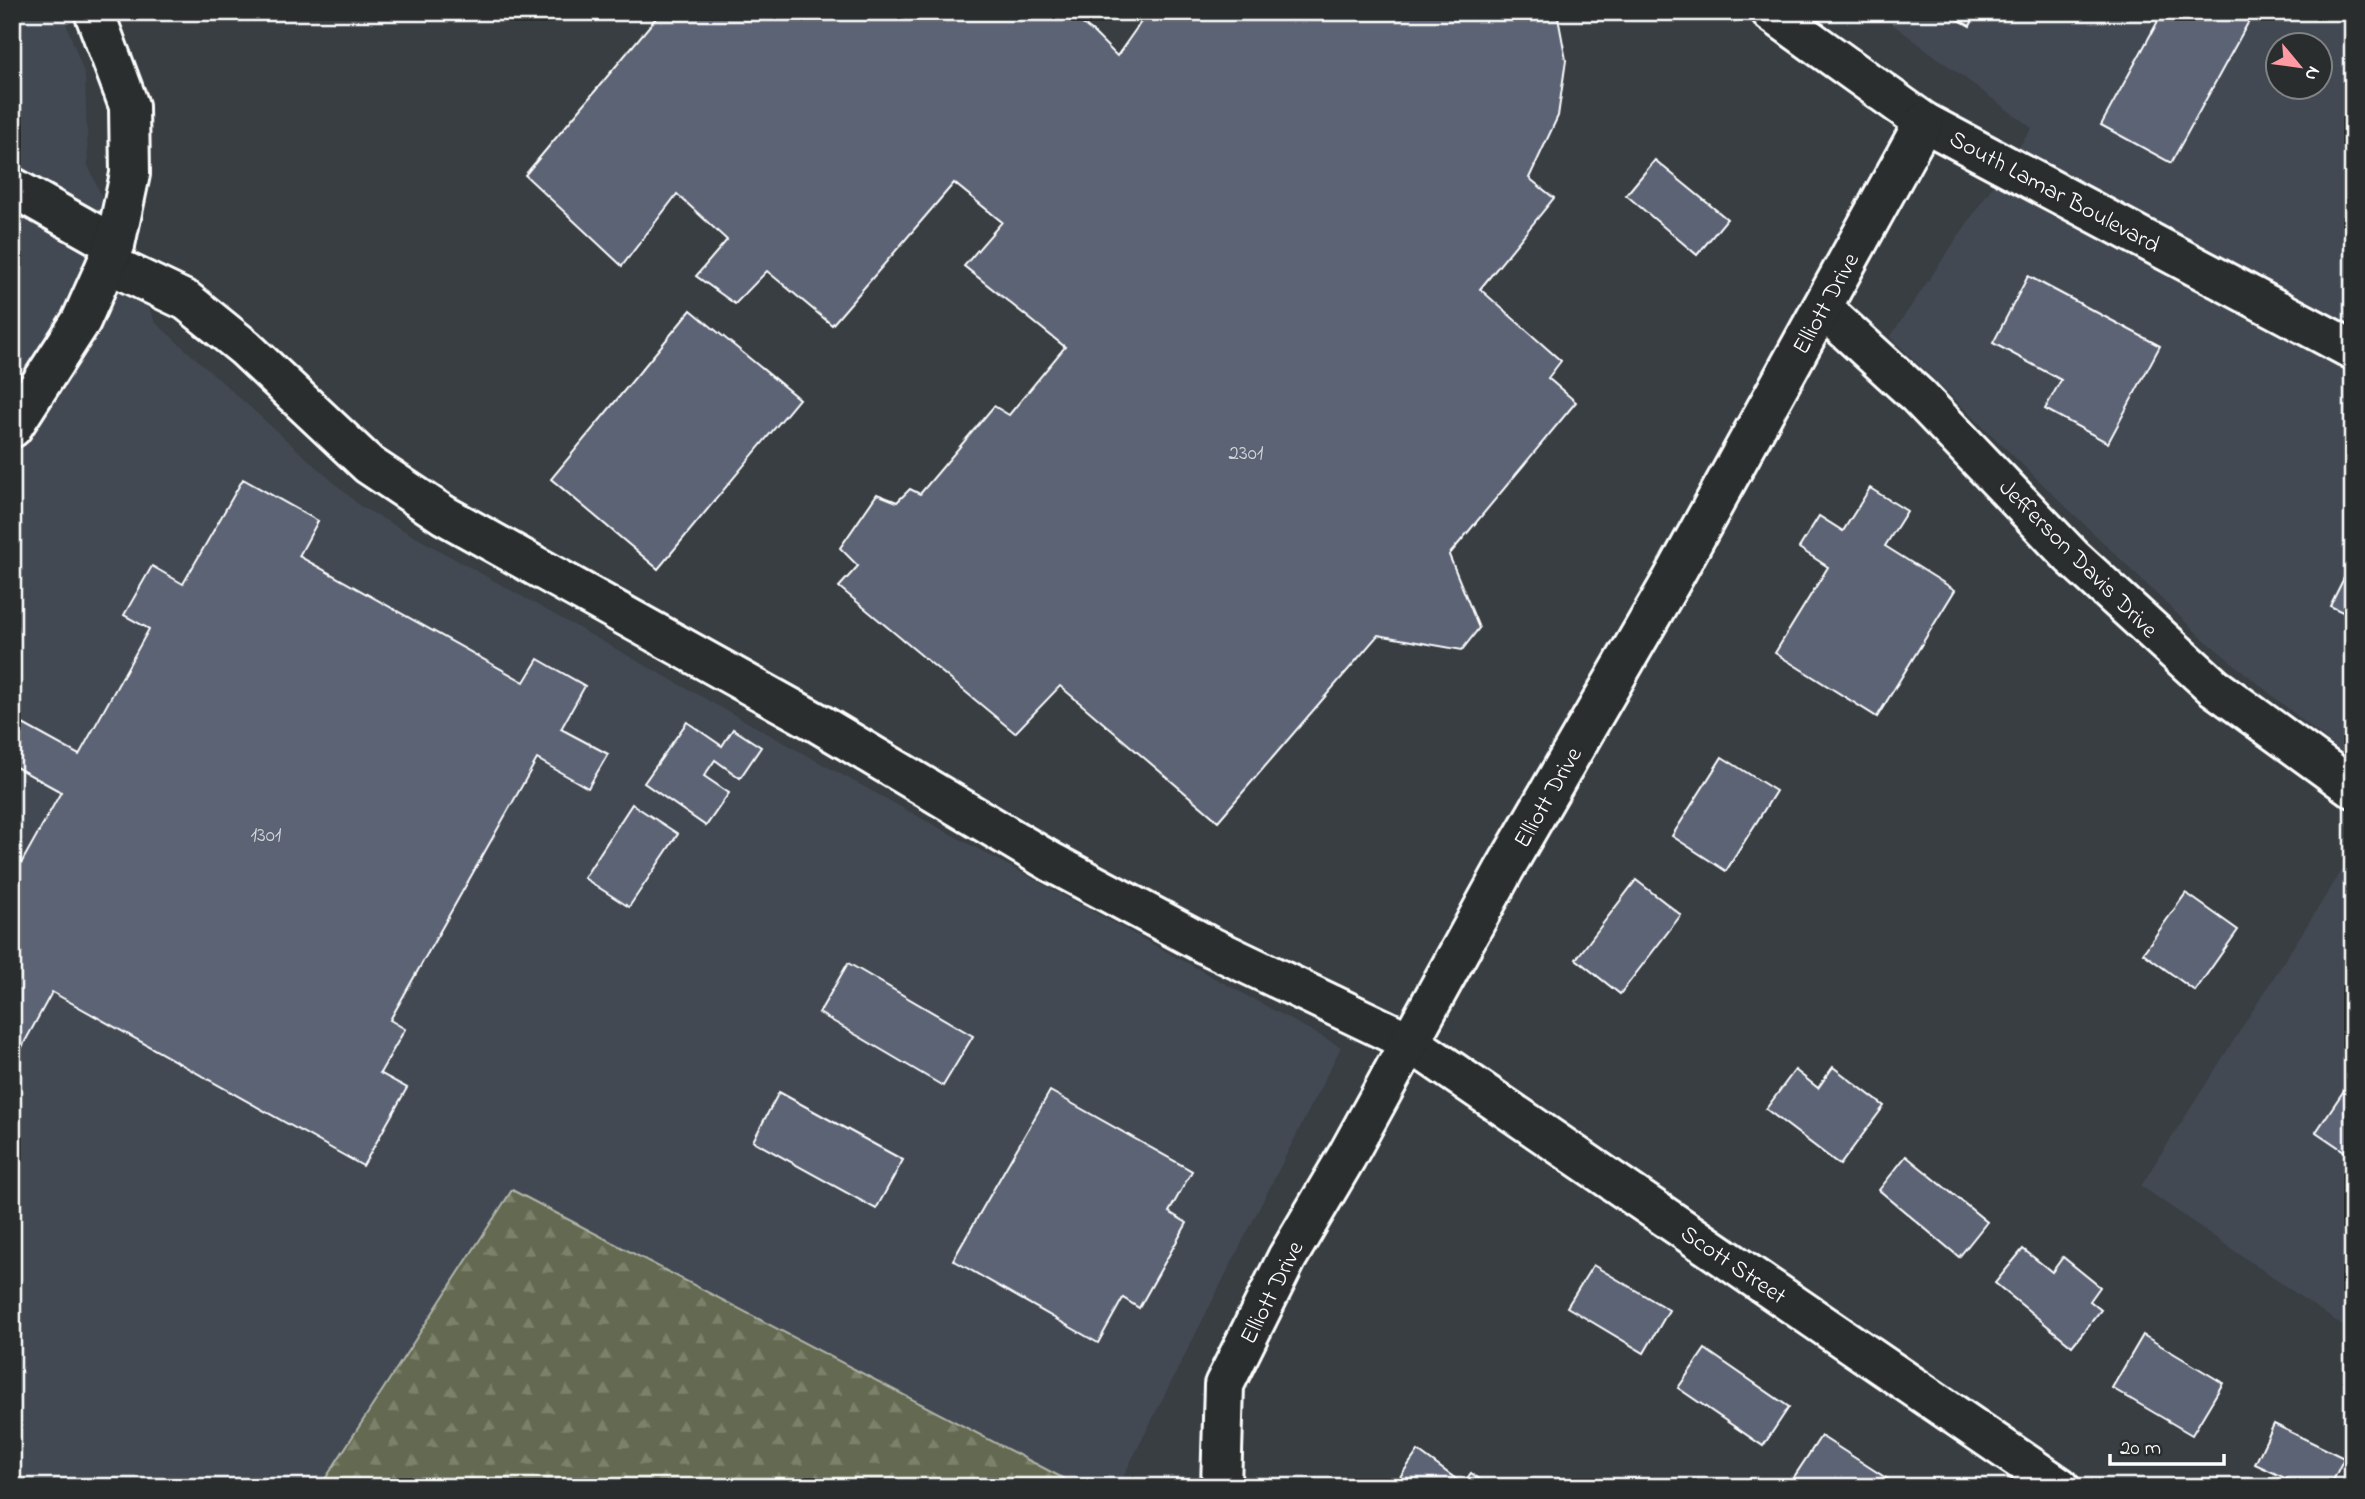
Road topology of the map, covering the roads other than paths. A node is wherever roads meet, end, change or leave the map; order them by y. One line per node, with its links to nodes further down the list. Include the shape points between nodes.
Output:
1 (94, 12): 5 (street, via 129,106 130,174)
2 (1770, 12): 3 (street, South Lamar Boulevard)
3 (1924, 122): 6 (street, Elliott Drive); 7 (street, South Lamar Boulevard)
4 (12, 187): 5 (street, Scott Street)
5 (111, 254): 8 (street, via 81,321); 10 (street, Scott Street, via 187,301 245,348 369,465 444,515 818,723 1051,862 1205,944)
6 (1822, 308): 9 (street, Jefferson Davis Drive, via 1918,396 2072,557 2214,687); 10 (street, Elliott Drive)
7 (2352, 348)
8 (12, 428)
9 (2353, 789)
10 (1408, 1041): 11 (street, Elliott Drive, via 1287,1258 1224,1385); 12 (street, Scott Street)
11 (1221, 1487)
12 (2060, 1487)

